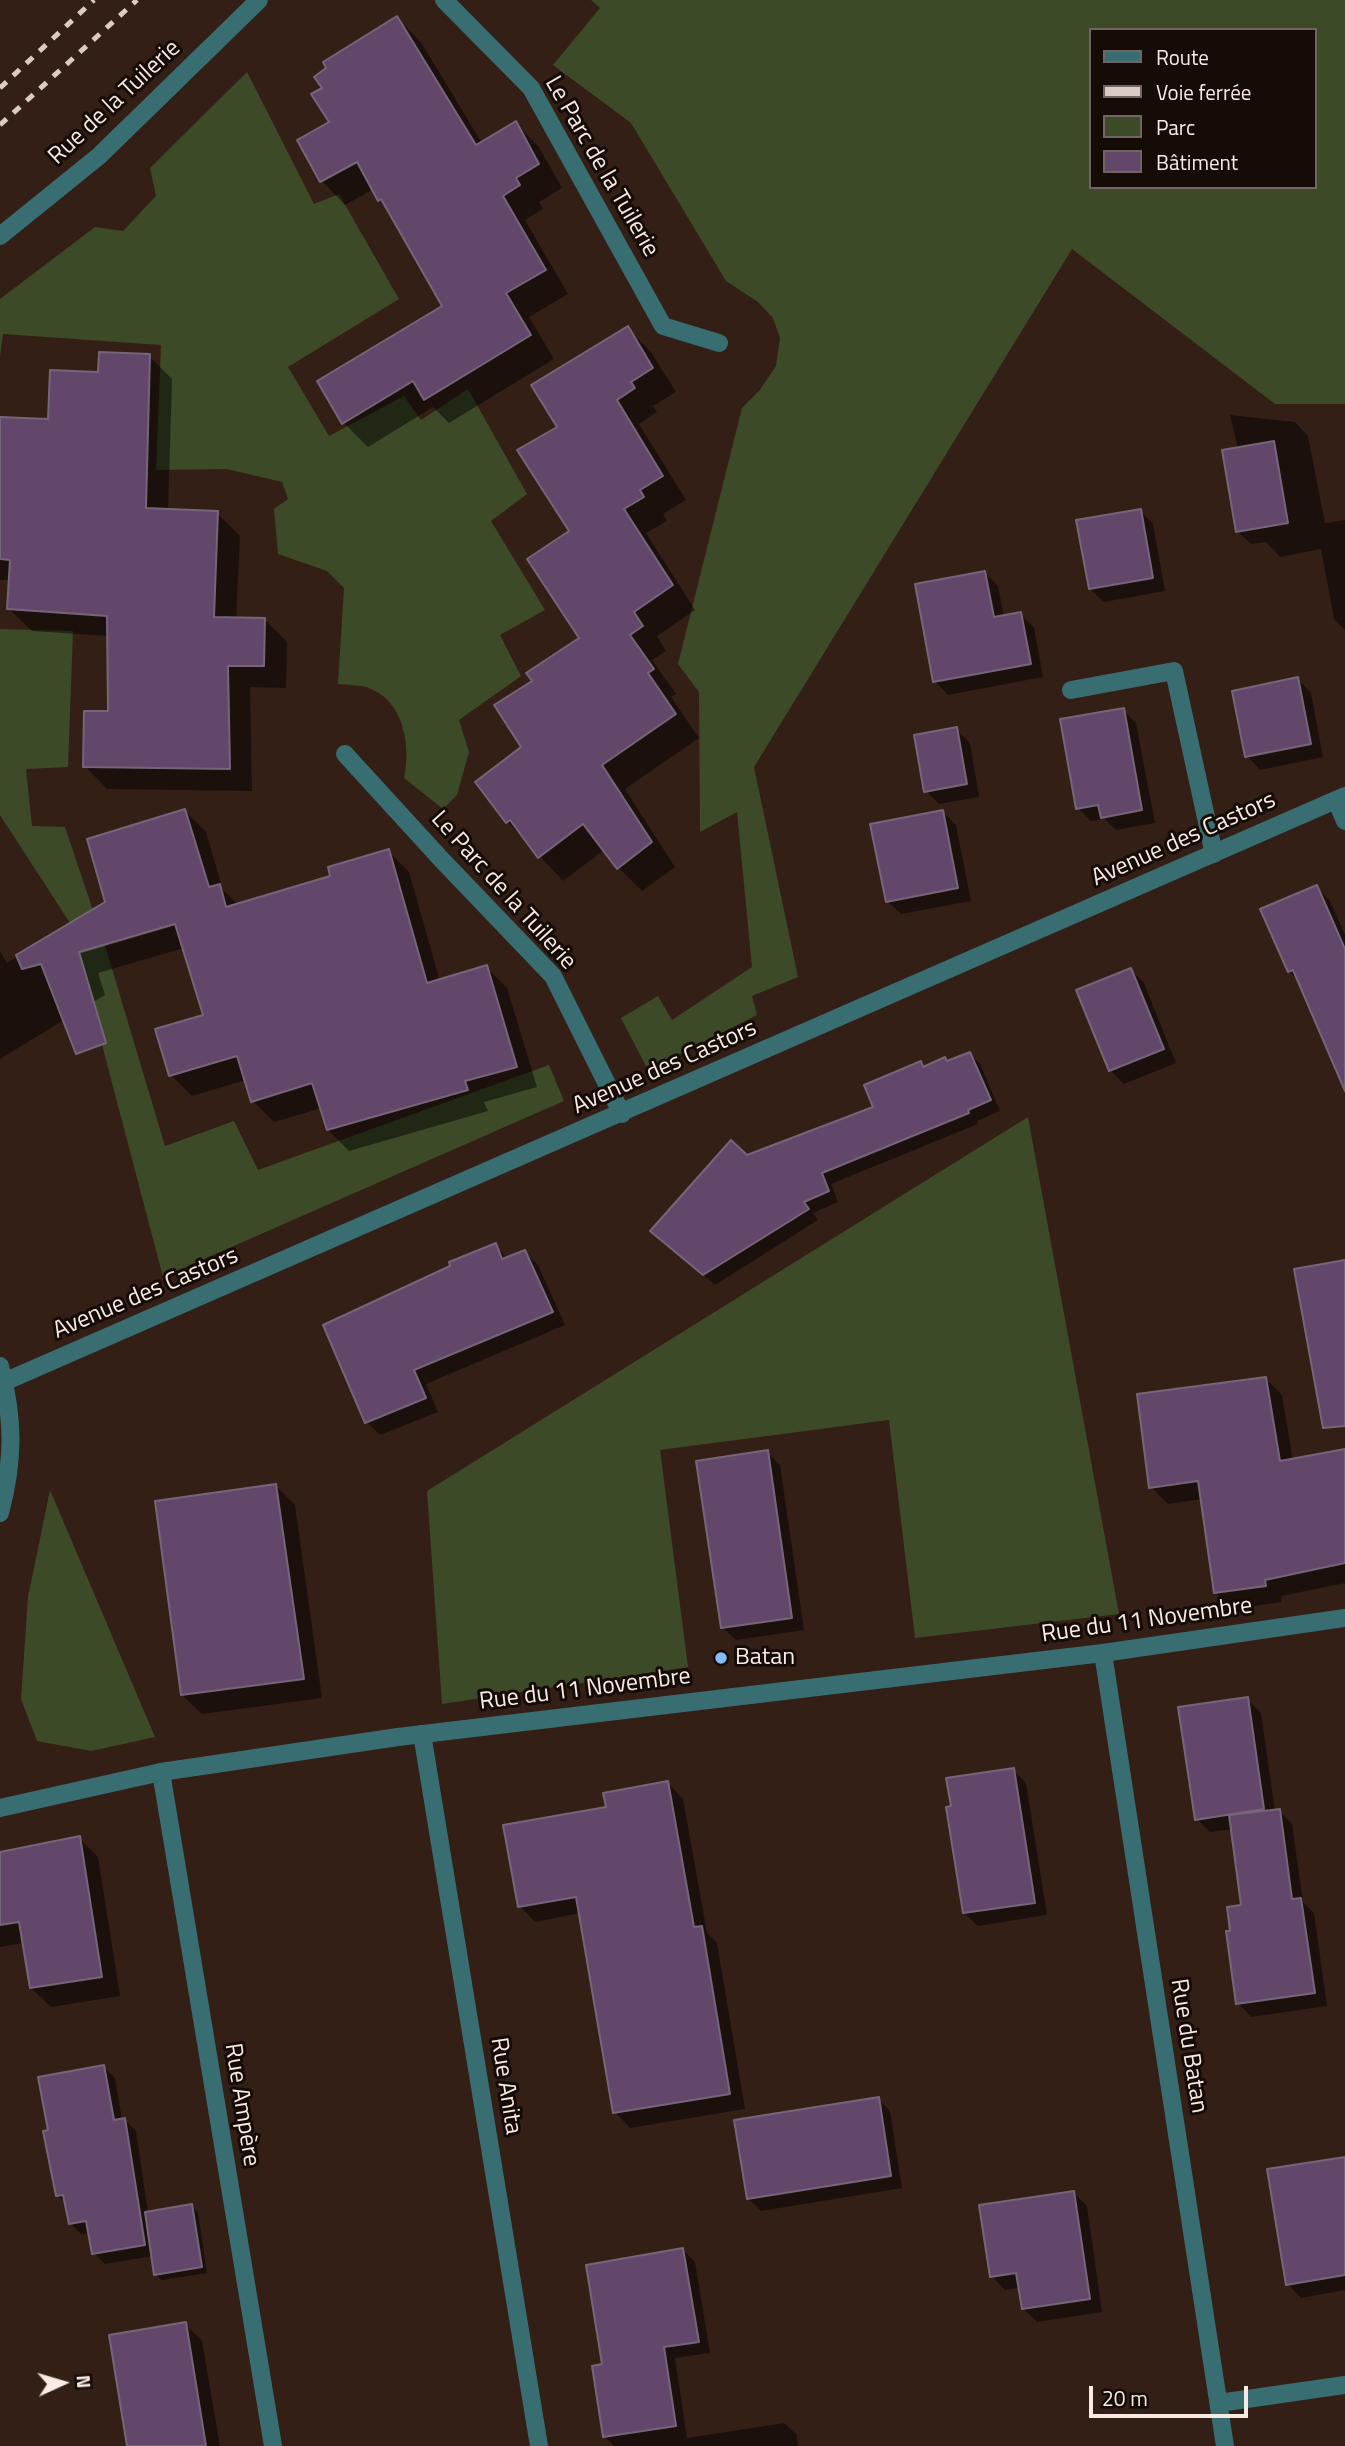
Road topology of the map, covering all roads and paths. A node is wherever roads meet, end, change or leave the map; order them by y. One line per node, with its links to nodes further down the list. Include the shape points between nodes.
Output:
1 (260, 0): 3 (street, Rue de la Tuilerie, via 99,156)
2 (444, 0): 4 (street, Le Parc de la Tuilerie, via 531,88 663,326)
3 (0, 236)
4 (719, 343)
5 (1071, 690): 9 (street, via 1174,671)
6 (345, 754): 10 (street, Le Parc de la Tuilerie, via 553,976)
7 (1341, 798): 8 (street); 9 (street, Avenue des Castors)
8 (1345, 821)
9 (1214, 853): 10 (street, Avenue des Castors)
10 (622, 1114): 11 (street, Avenue des Castors)
11 (2, 1374): 12 (street, via 12,1429 8,1483)
12 (0, 1513)
13 (1345, 1618): 14 (street, Rue du 11 Novembre)
14 (1102, 1653): 15 (street, Rue du 11 Novembre); 19 (street, Rue du Batan)
15 (422, 1734): 16 (street, Rue du 11 Novembre); 21 (street, Rue Anita)
16 (161, 1772): 17 (street, Rue du 11 Novembre); 20 (street, Rue Ampère)
17 (0, 1808)
18 (1345, 2385): 19 (street)
19 (1219, 2403): 22 (street, Rue du Batan)
20 (273, 2446)
21 (539, 2446)
22 (1225, 2446)

